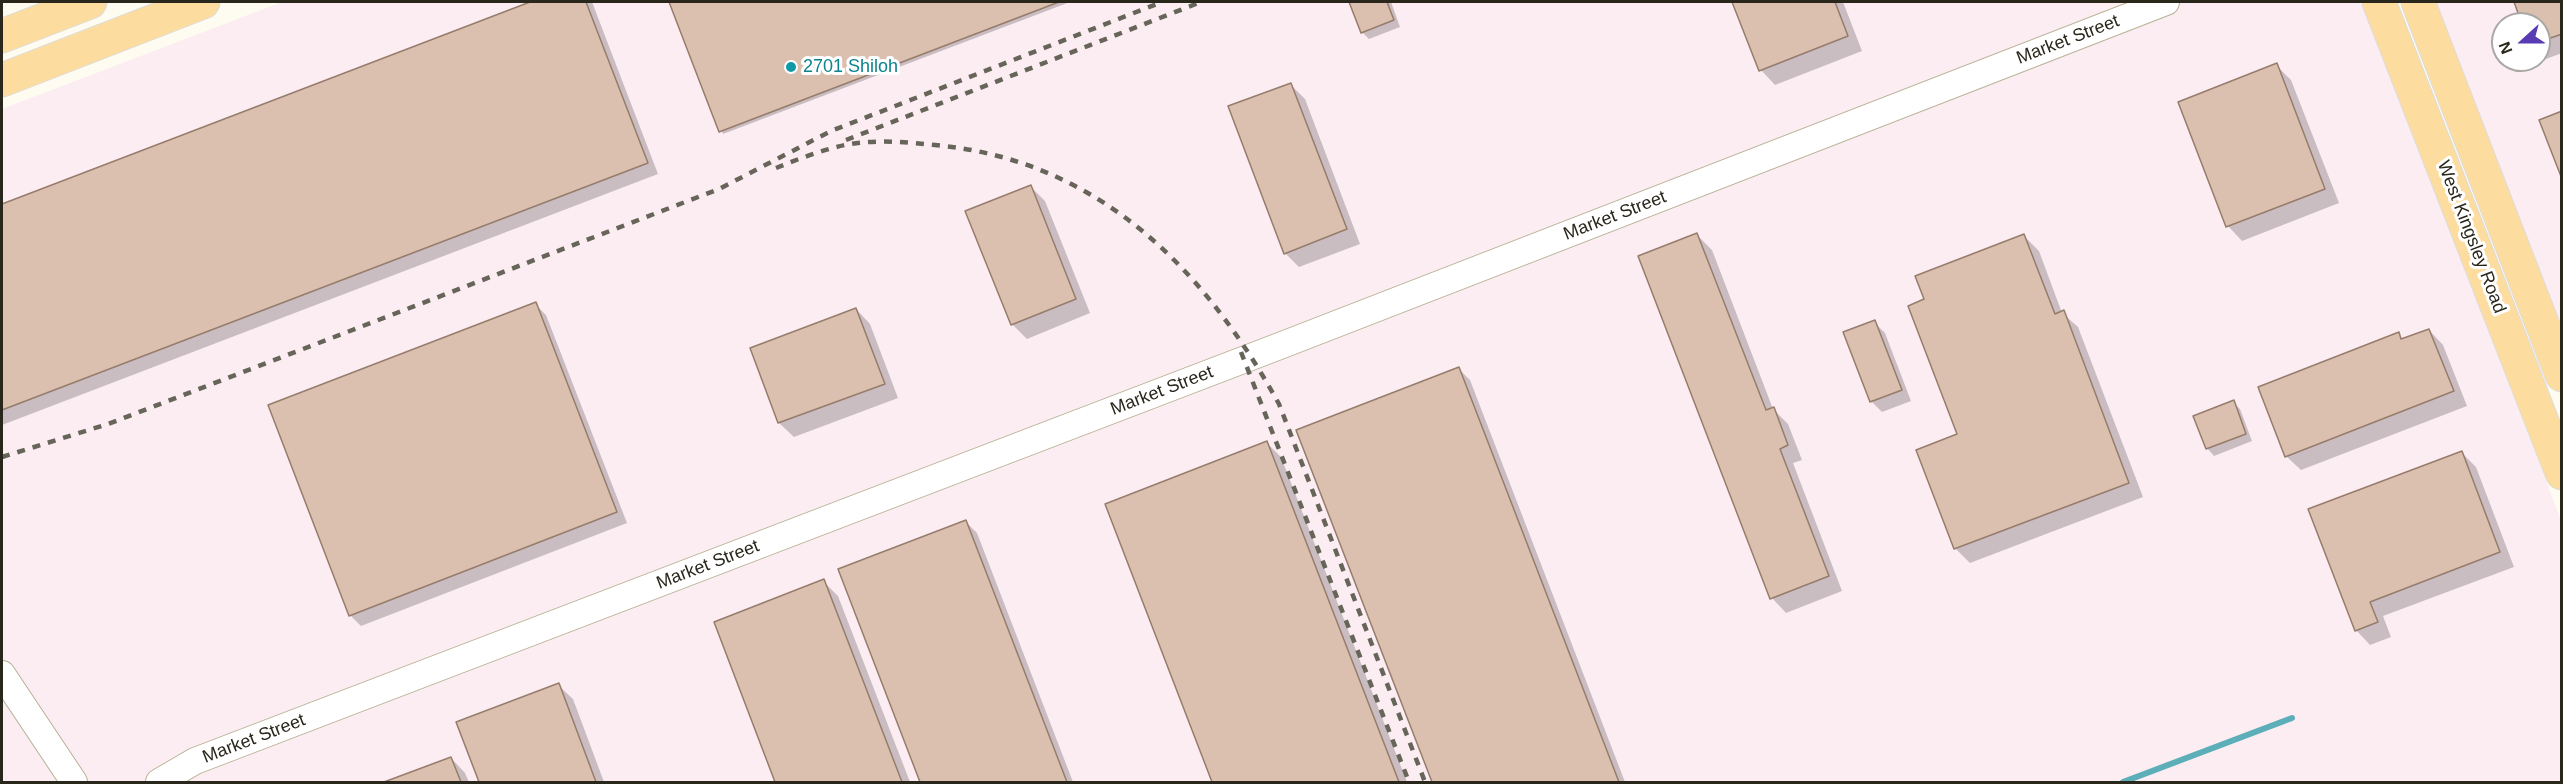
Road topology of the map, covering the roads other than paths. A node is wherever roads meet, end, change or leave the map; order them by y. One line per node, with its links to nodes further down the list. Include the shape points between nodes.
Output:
1 (90, 2): 6 (main road)
2 (203, 2): 7 (main road)
3 (2166, 2): 12 (street, Market Street, via 204,758)
4 (2379, 2): 9 (main road, West Kingsley Road)
5 (2418, 2): 8 (main road, West Kingsley Road)
6 (2, 36)
7 (2, 80)
8 (2562, 375)
9 (2562, 473)
10 (2, 674): 11 (street)
11 (74, 783)
12 (159, 783)

